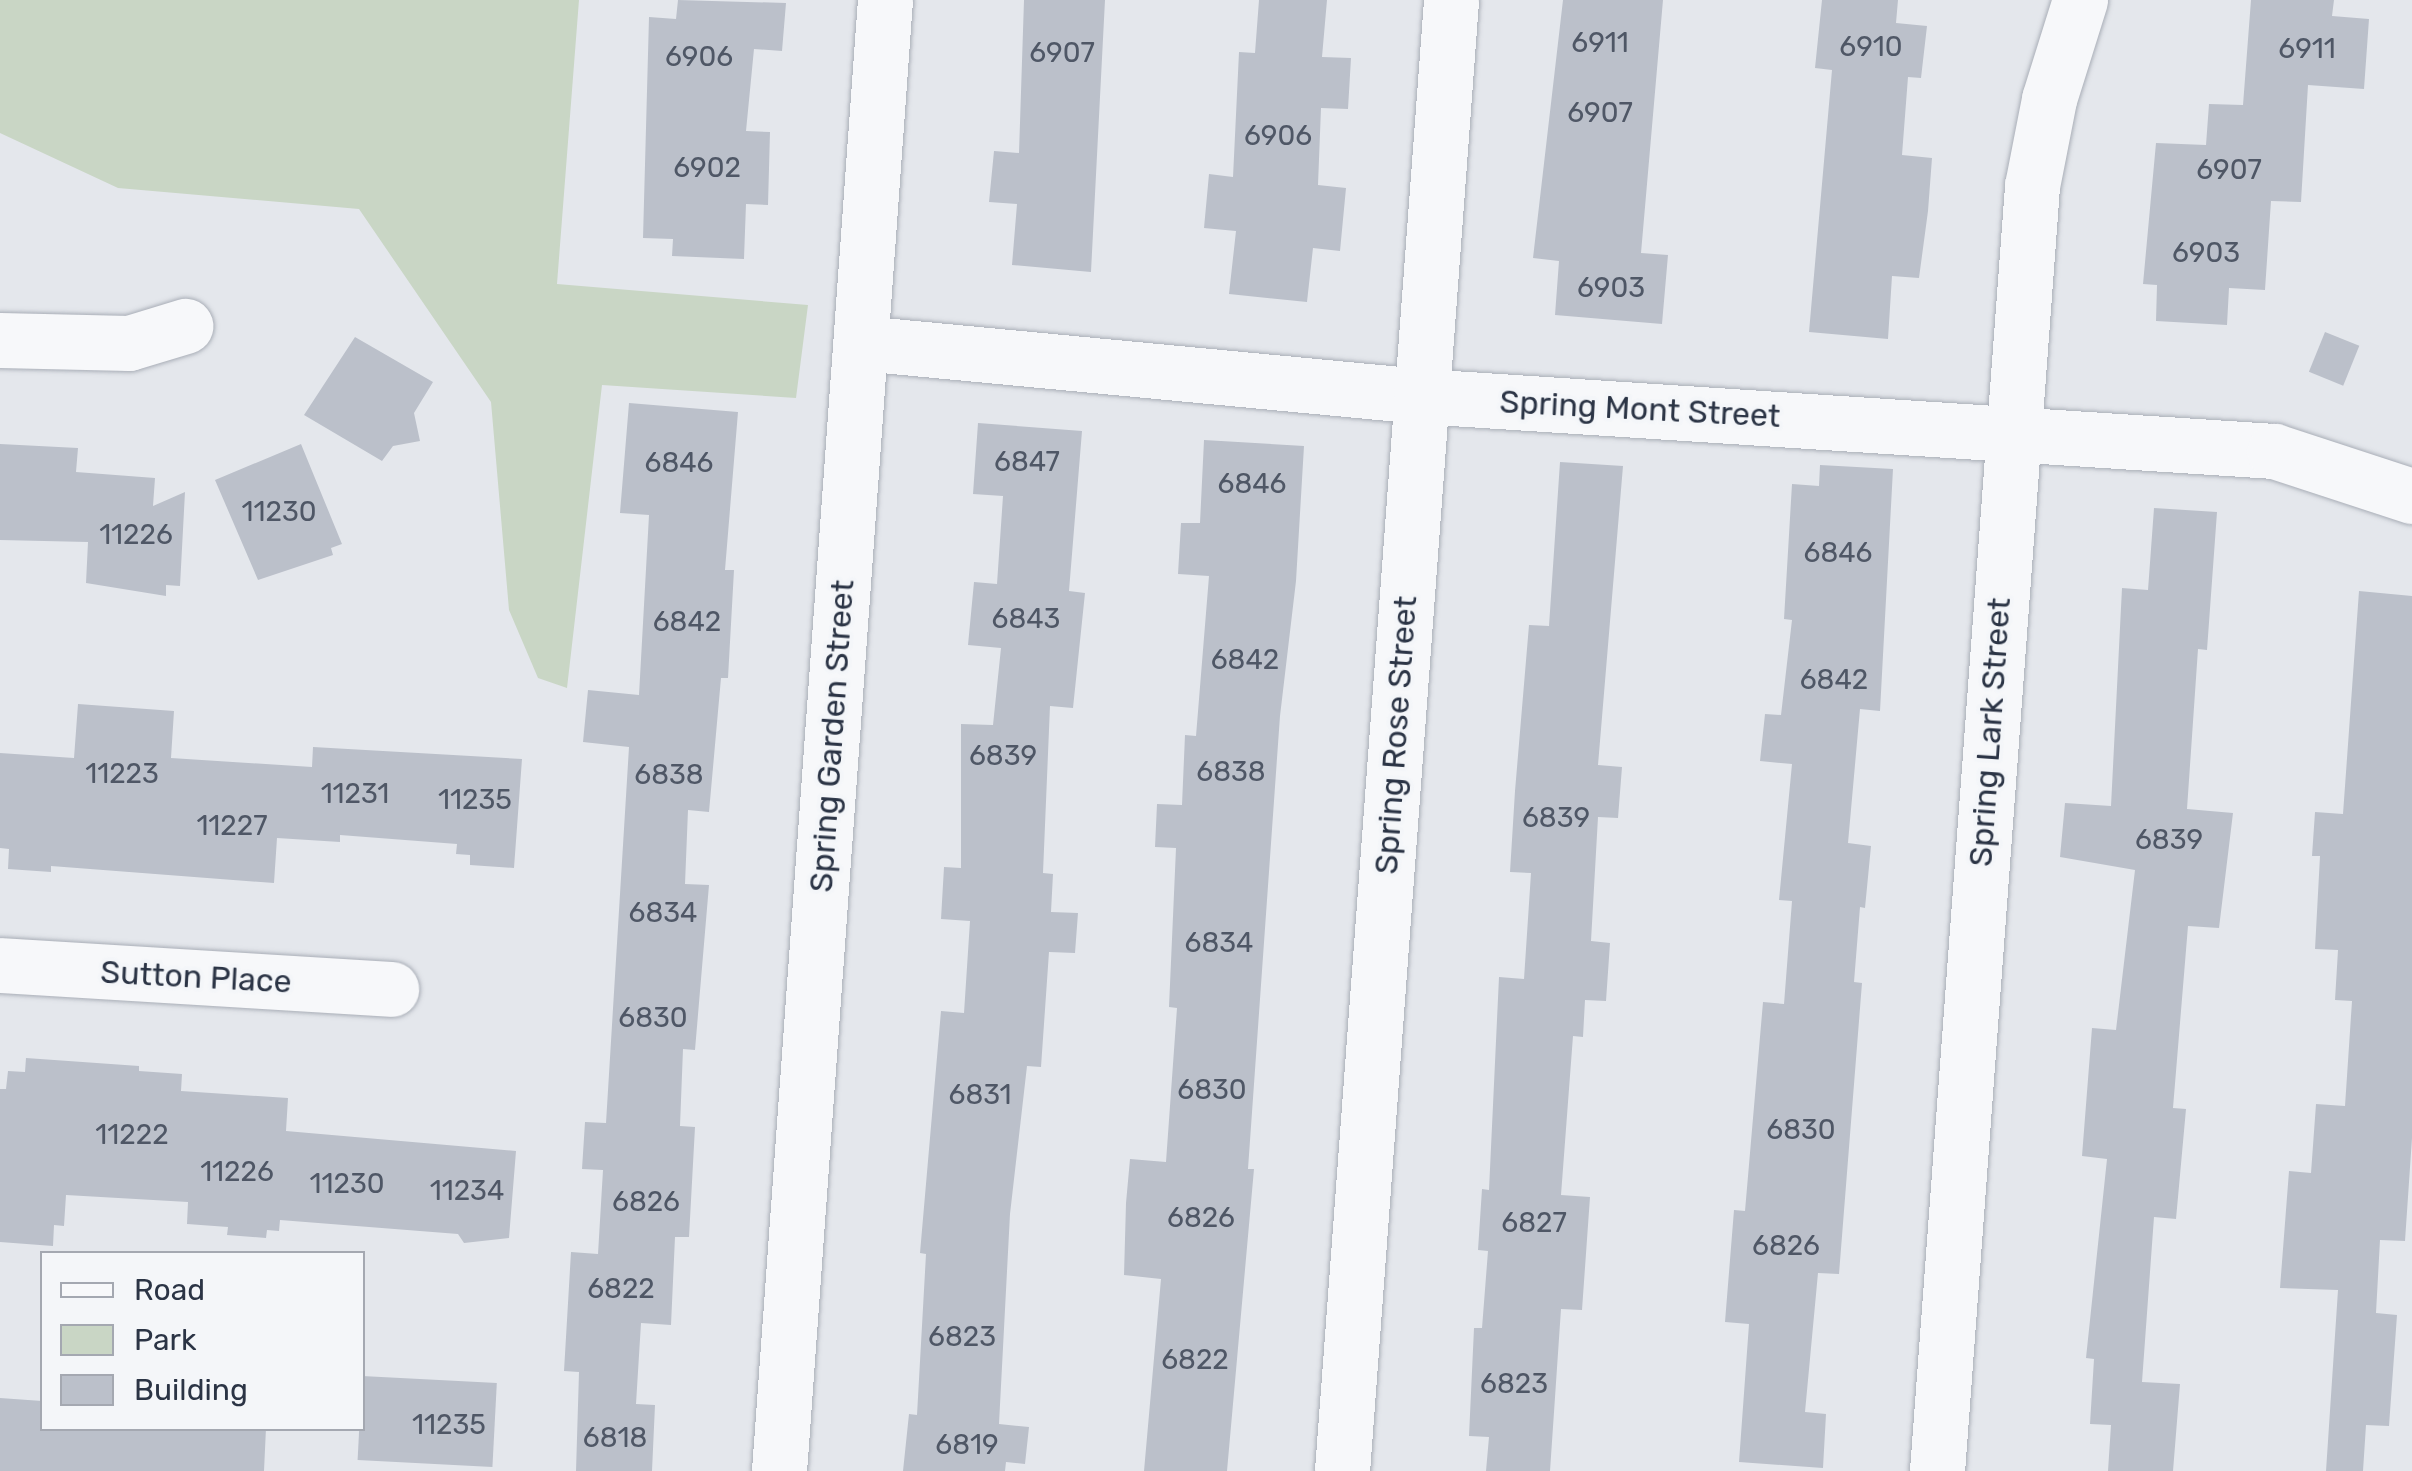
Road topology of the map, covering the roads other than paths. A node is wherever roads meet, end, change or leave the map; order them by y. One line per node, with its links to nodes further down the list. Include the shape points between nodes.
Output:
1 (885, 0): 6 (street, Spring Garden Street)
2 (1451, 0): 7 (street, Spring Rose Street)
3 (2080, 0): 8 (street, Spring Lark Street, via 2049,99 2032,186)
4 (185, 326): 5 (street, via 129,344)
5 (0, 340)
6 (861, 343): 7 (street, Spring Mont Street); 12 (street, Spring Garden Street)
7 (1421, 396): 8 (street, Spring Mont Street); 13 (street, Spring Rose Street)
8 (2011, 432): 9 (street, Spring Mont Street, via 2274,451); 14 (street, Spring Lark Street)
9 (2412, 496)
10 (0, 965): 11 (street, Sutton Place)
11 (391, 988)
12 (779, 1471)
13 (1342, 1471)
14 (1937, 1471)

